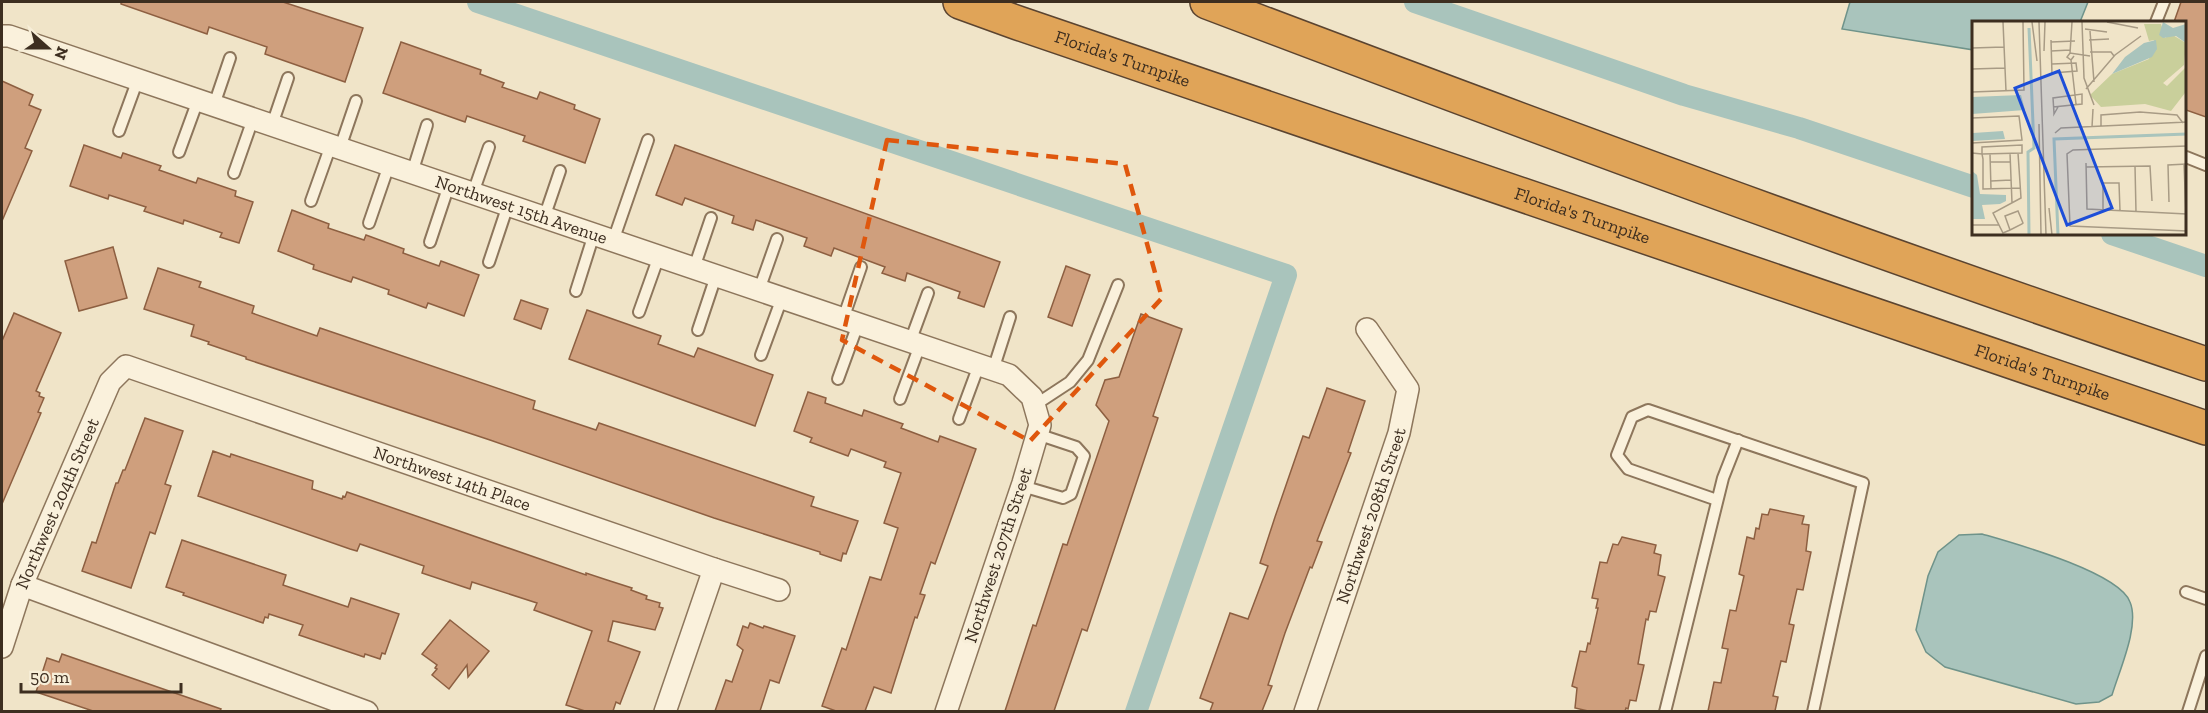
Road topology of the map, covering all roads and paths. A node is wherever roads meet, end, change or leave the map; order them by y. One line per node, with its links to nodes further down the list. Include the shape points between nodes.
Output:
1 (939, 2): 6 (highway)
2 (960, 2): 6 (highway, Florida's Turnpike)
3 (1207, 2): 53 (highway, via 1788,219)
4 (2163, 2): 5 (lane)
5 (2156, 21)
6 (1018, 23): 60 (highway, Florida's Turnpike)
7 (2, 36): 10 (street, Northwest 15th Avenue)
8 (230, 58): 12 (lane)
9 (288, 78): 13 (lane)
10 (138, 80): 12 (street, Northwest 15th Avenue); 15 (lane)
11 (356, 101): 17 (lane)
12 (206, 103): 13 (street, Northwest 15th Avenue); 19 (lane)
13 (262, 122): 17 (street, Northwest 15th Avenue); 24 (lane)
14 (427, 125): 25 (lane)
15 (119, 131)
16 (648, 140): 33 (lane)
17 (335, 147): 21 (street, Northwest 15th Avenue); 28 (lane)
18 (489, 147): 27 (lane)
19 (179, 152)
20 (2187, 157): 22 (lane)
21 (389, 165): 25 (street, Northwest 15th Avenue); 32 (lane)
22 (2206, 165)
23 (560, 171): 30 (lane)
24 (234, 173)
25 (412, 173): 26 (street, Northwest 15th Avenue)
26 (449, 185): 27 (street, Northwest 15th Avenue); 35 (lane)
27 (473, 193): 29 (street, Northwest 15th Avenue)
28 (311, 201)
29 (508, 205): 30 (street, Northwest 15th Avenue); 37 (lane)
30 (544, 218): 33 (street, Northwest 15th Avenue)
31 (711, 218): 39 (lane)
32 (369, 223)
33 (604, 238): 36 (street, Northwest 15th Avenue); 43 (lane)
34 (777, 239): 42 (lane)
35 (430, 242)
36 (659, 256): 39 (street, Northwest 15th Avenue); 46 (lane)
37 (489, 262)
38 (861, 267): 48 (lane)
39 (694, 268): 40 (street, Northwest 15th Avenue)
40 (716, 276): 42 (street, Northwest 15th Avenue); 50 (lane)
41 (1118, 285): 58 (lane, via 1088,360 1070,382)
42 (759, 290): 45 (street, Northwest 15th Avenue)
43 (576, 291)
44 (928, 293): 51 (lane)
45 (782, 298): 48 (street, Northwest 15th Avenue); 52 (lane)
46 (639, 312)
47 (1010, 317): 55 (lane)
48 (851, 322): 51 (street, Northwest 15th Avenue); 56 (lane)
49 (1367, 329): 75 (street, Northwest 208th Street, via 1408,389 1399,433)
50 (698, 330)
51 (915, 343): 55 (street, Northwest 15th Avenue); 57 (lane)
52 (761, 355)
53 (2206, 364)
54 (126, 366): 65 (street, Northwest 14th Place); 66 (street, Northwest 204th Street, via 110,382)
55 (986, 367): 58 (street, Northwest 15th Avenue, via 1009,375); 59 (lane)
56 (838, 379)
57 (900, 399)
58 (1034, 401): 61 (street, Northwest 207th Street, via 1040,424)
59 (959, 419)
60 (2206, 428)
61 (1037, 434): 63 (street, Northwest 207th Street); 63 (lane, via 1076,447 1084,456 1071,494 1063,498)
62 (1738, 440): 64 (lane); 64 (lane, via 1648,410 1632,417 1617,455 1628,469); 77 (lane, via 1863,483)
63 (1022, 486): 74 (street, Northwest 207th Street)
64 (1717, 500): 76 (lane)
65 (714, 570): 67 (street, Northwest 14th Place); 73 (street)
66 (22, 585): 70 (street, Northwest 204th Street); 72 (street)
67 (779, 590)
68 (2186, 592): 69 (lane)
69 (2206, 599)
70 (2, 647)
71 (2206, 656): 78 (lane)
72 (367, 711)
73 (665, 711)
74 (946, 711)
75 (1305, 711)
76 (1665, 711)
77 (1813, 711)
78 (2188, 711)

